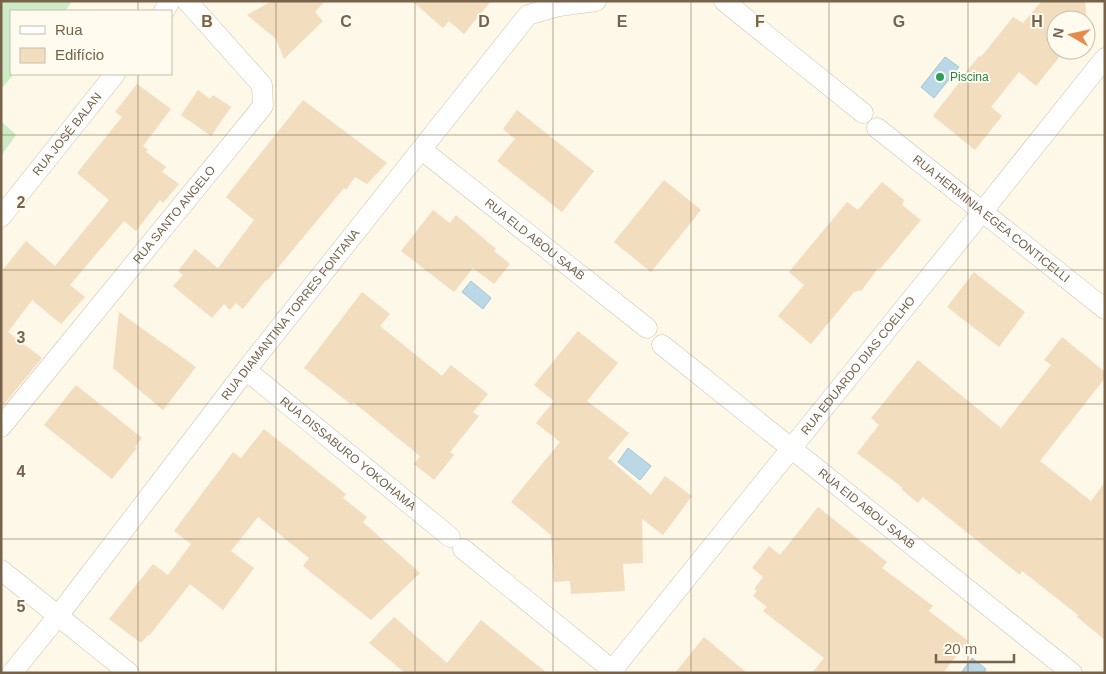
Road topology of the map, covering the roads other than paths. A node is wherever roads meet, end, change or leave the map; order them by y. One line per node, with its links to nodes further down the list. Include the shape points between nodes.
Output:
1 (187, 1): 15 (street, RUA SANTO ANGELO, via 262,85 263,106)
2 (596, 1): 8 (street, RUA DIAMANTINA TORRES FONTANA, via 559,6 528,15)
3 (724, 1): 6 (street)
4 (1105, 58): 9 (street, RUA EDUARDO DIAS COELHO)
5 (115, 75): 10 (street, RUA JOSÉ BALAN)
6 (863, 113)
7 (877, 128): 9 (street, RUA HERMINIA EGEA CONTICELLI)
8 (422, 150): 12 (street, RUA ELD ABOU SAAB); 14 (street, RUA DIAMANTINA TORRES FONTANA)
9 (982, 212): 11 (street, RUA HERMINIA EGEA CONTICELLI); 16 (street, RUA EDUARDO DIAS COELHO)
10 (1, 217)
11 (1105, 309)
12 (647, 328)
13 (662, 345): 16 (street, RUA EID ABOU SAAB)
14 (246, 370): 18 (street, RUA DIAMANTINA TORRES FONTANA); 19 (street, RUA DISSABURO YOKOHAMA)
15 (1, 427)
16 (792, 448): 19 (street, RUA EDUARDO DIAS COELHO); 22 (street, RUA EID ABOU SAAB)
17 (1, 570): 18 (street)
18 (58, 616): 20 (street, RUA DIAMANTINA TORRES FONTANA); 21 (street)
19 (613, 672)
20 (12, 673)
21 (129, 673)
22 (1072, 673)

